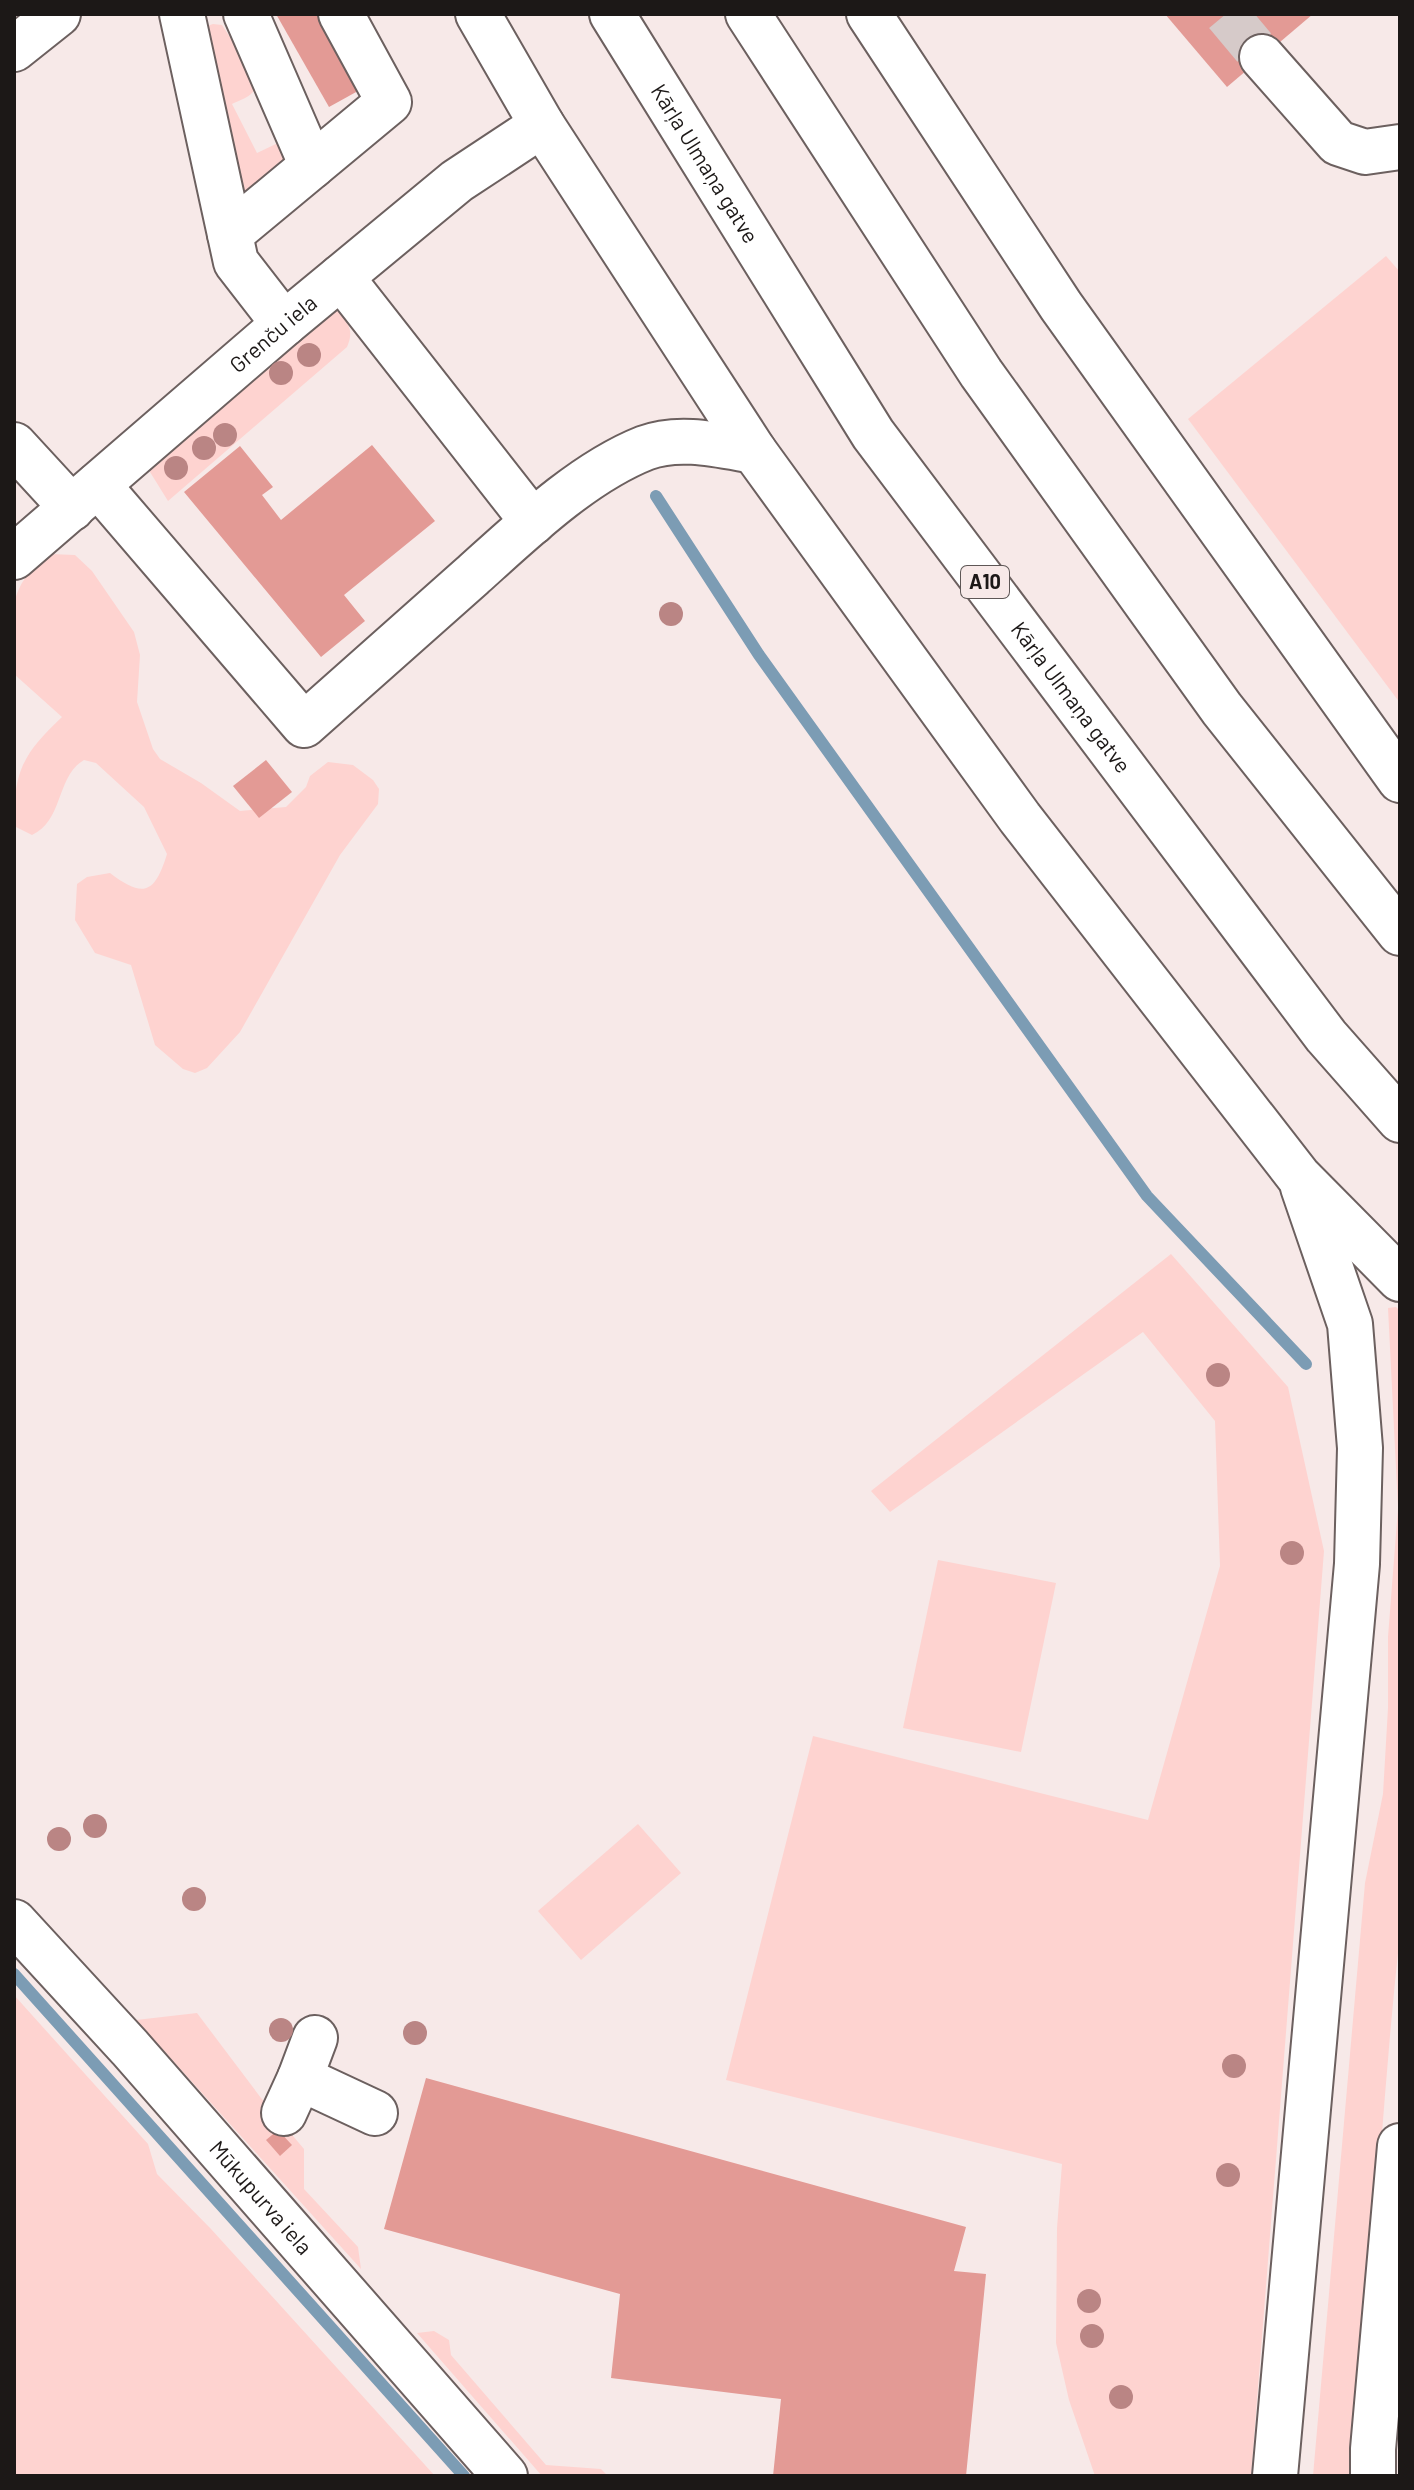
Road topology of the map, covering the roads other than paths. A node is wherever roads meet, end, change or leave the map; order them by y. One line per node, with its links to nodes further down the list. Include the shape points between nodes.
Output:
1 (58, 14): 9 (main road)
2 (182, 14): 14 (main road)
3 (246, 14): 13 (main road)
4 (341, 14): 13 (main road, via 389,102)
5 (478, 14): 11 (main road)
6 (612, 14): 26 (main road, Kārļa Ulmaņa gatve / A10, via 873,434 1326,1036)
7 (748, 14): 25 (main road, via 981,373 1222,709)
8 (869, 14): 22 (main road, via 1061,306)
9 (14, 49)
10 (1262, 57): 12 (main road, via 1338,143 1365,152)
11 (542, 125): 15 (main road, Grenču iela, via 457,181); 18 (main road)
12 (1400, 147)
13 (312, 166): 14 (main road)
14 (230, 234): 16 (main road, via 236,262)
15 (341, 277): 16 (main road, Grenču iela); 20 (main road)
16 (284, 324): 19 (main road, Grenču iela)
17 (14, 445): 19 (main road)
18 (754, 451): 20 (main road, via 700,442 646,448 587,480); 27 (main road, via 1020,818)
19 (85, 497): 20 (main road, via 304,725); 21 (main road, Grenču iela)
20 (533, 522)
21 (14, 557)
22 (1363, 731): 23 (main road); 24 (main road)
23 (1400, 770)
24 (1400, 780)
25 (1400, 933)
26 (1400, 1120)
27 (1299, 1177): 28 (main road); 34 (main road, via 1350,1324 1360,1448 1357,1564)
28 (1400, 1279)
29 (14, 1922): 33 (main road, Mūkupurva iela)
30 (300, 2076): 31 (main road)
31 (375, 2113)
32 (1400, 2146): 35 (main road)
33 (505, 2476)
34 (1275, 2476)
35 (1373, 2476)

